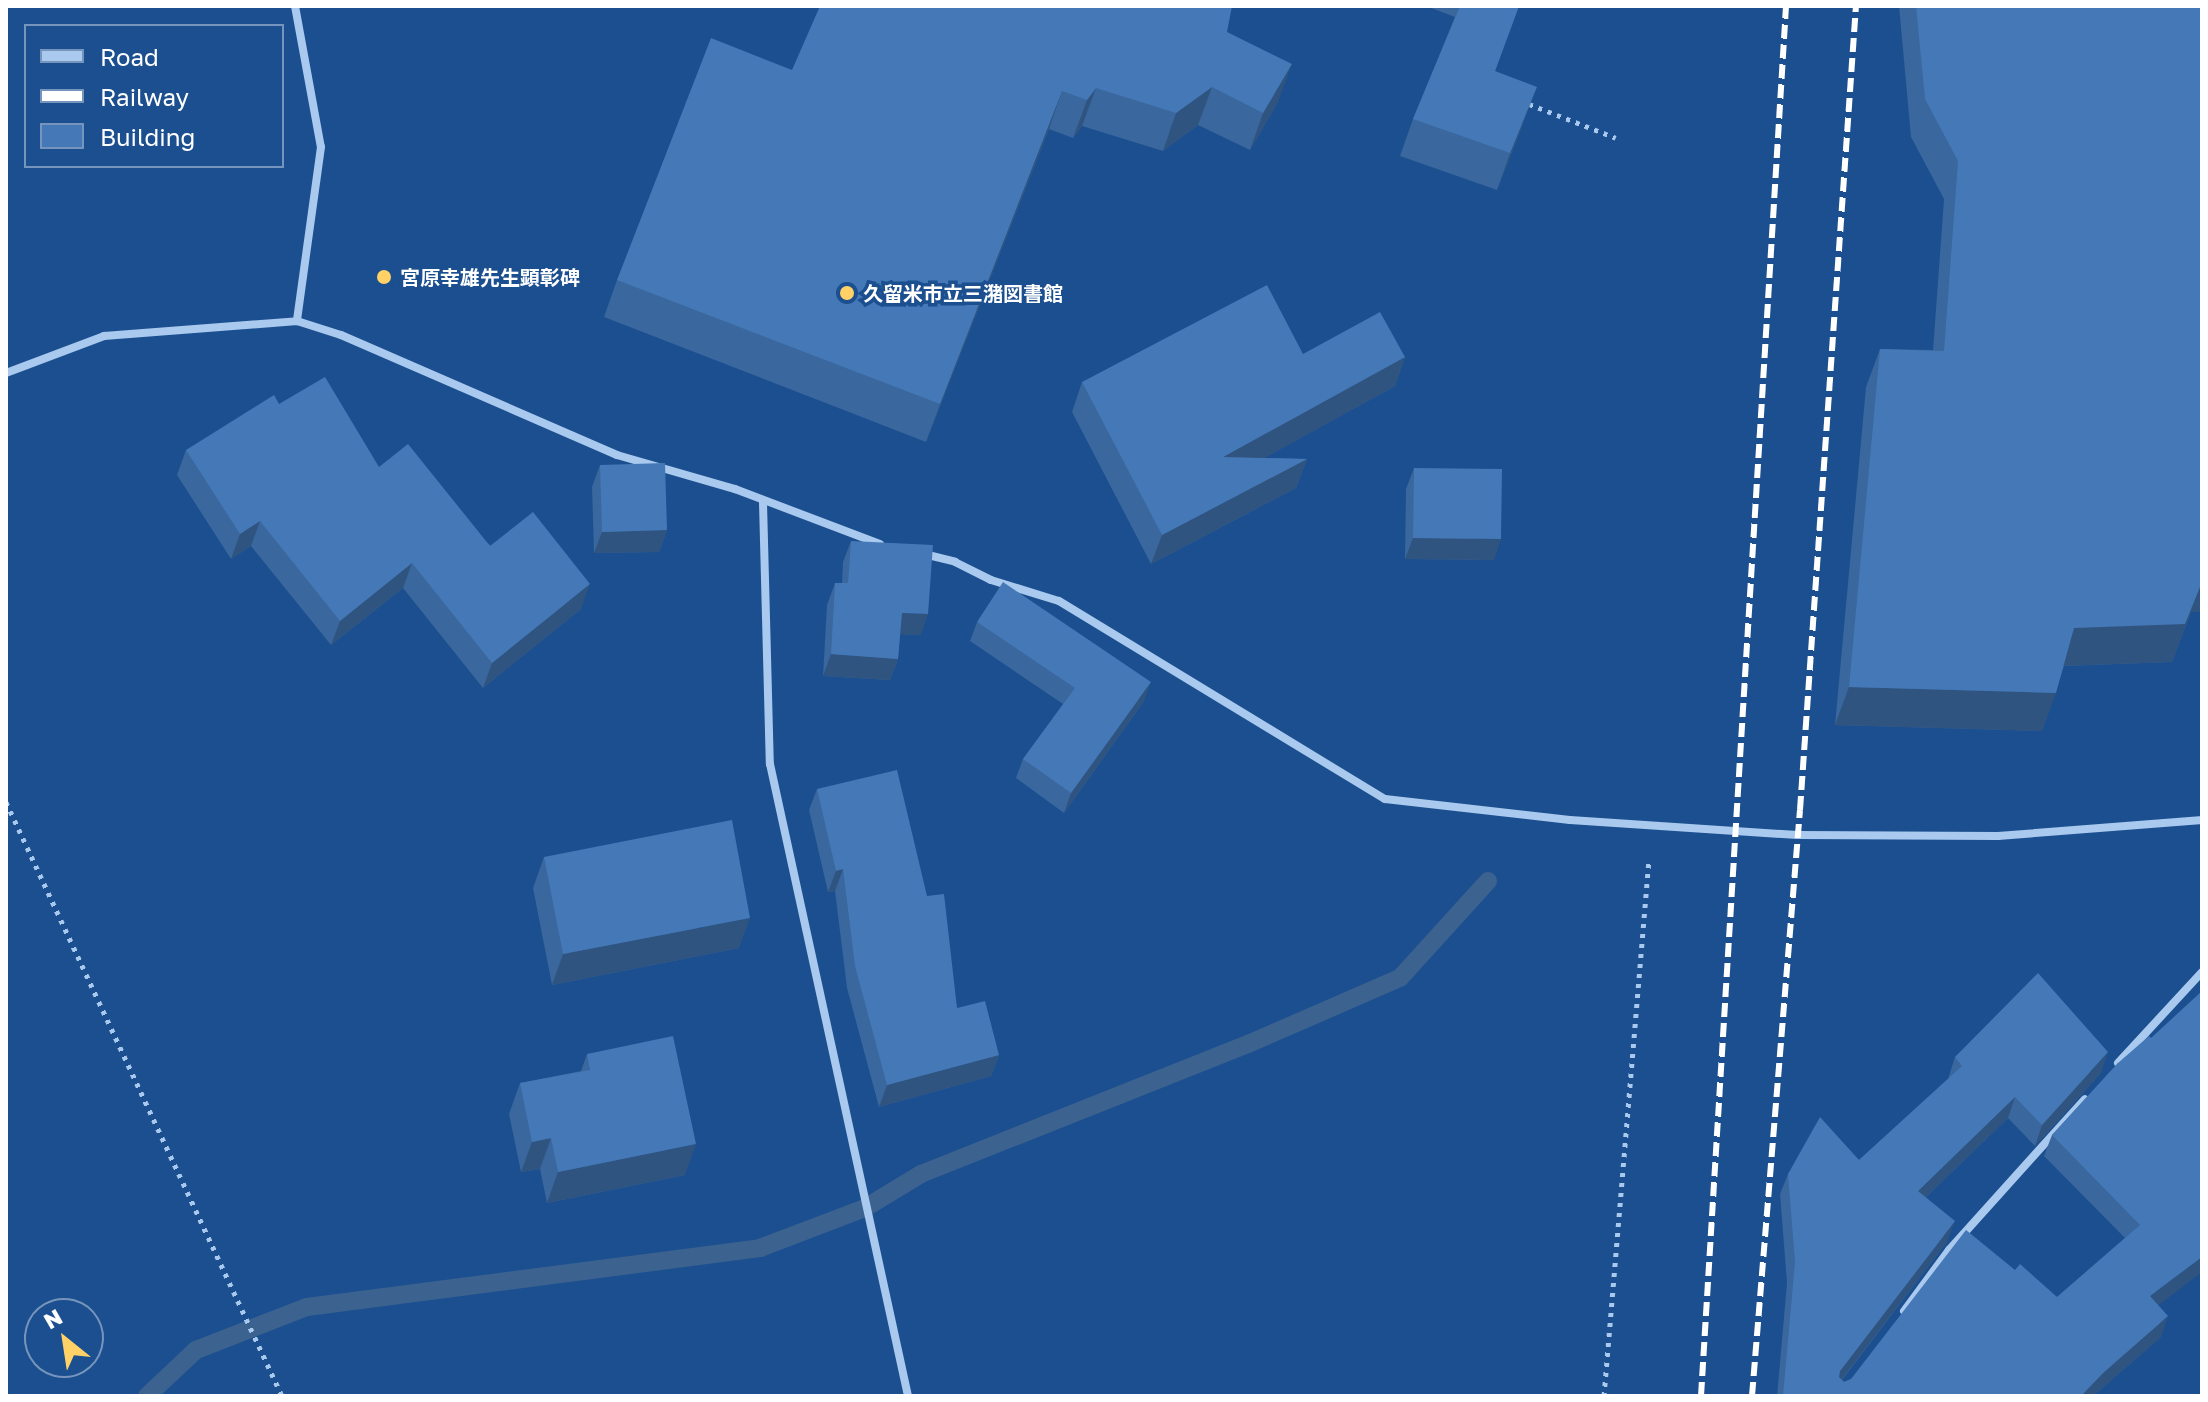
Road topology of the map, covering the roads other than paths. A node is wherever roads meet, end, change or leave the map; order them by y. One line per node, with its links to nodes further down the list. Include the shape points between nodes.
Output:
1 (295, 6): 2 (street, via 321,147)
2 (297, 321): 3 (street, via 104,336); 4 (street, via 341,335 617,455 735,489)
3 (6, 373)
4 (763, 503): 5 (street); 12 (street, via 770,764)
5 (886, 545)
6 (914, 552): 7 (street, via 1059,601 1385,799 1798,835 1998,836)
7 (2202, 820)
8 (2202, 972): 9 (street)
9 (2107, 1075)
10 (2096, 1087): 11 (street, via 1949,1250)
11 (1894, 1324)
12 (908, 1396)

